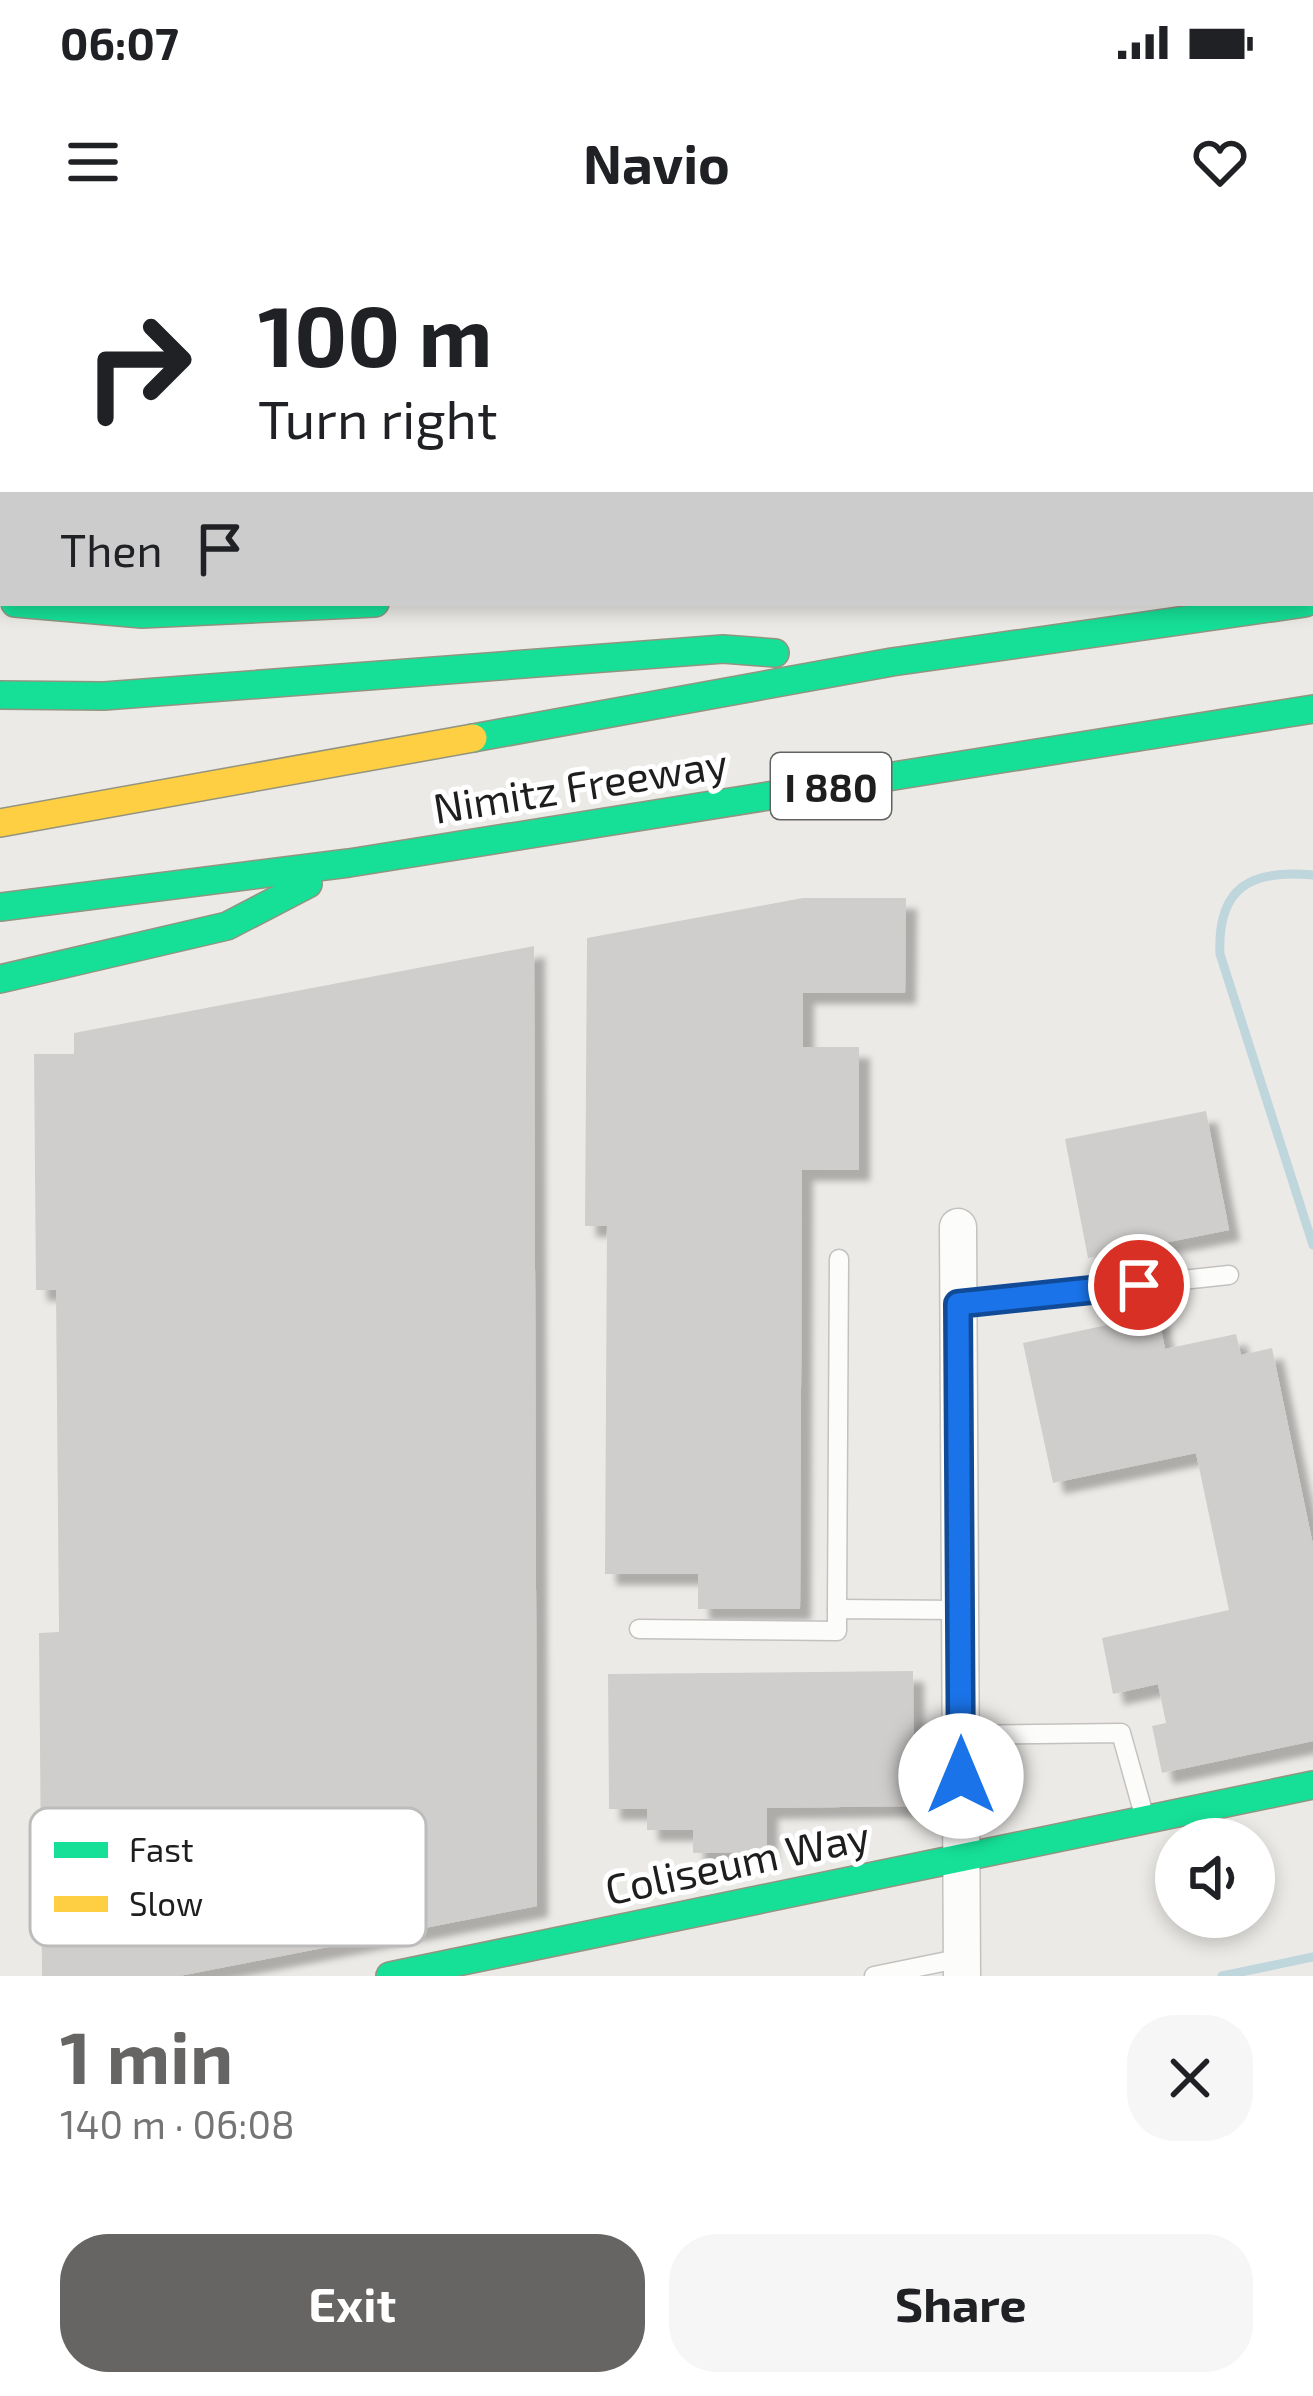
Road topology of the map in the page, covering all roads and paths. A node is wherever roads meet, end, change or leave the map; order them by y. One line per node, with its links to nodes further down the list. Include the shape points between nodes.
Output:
1 (85, 606): 4 (main road)
2 (229, 606): 4 (main road)
3 (1282, 606): 5 (main road, Nimitz Freeway)
4 (132, 608)
5 (892, 662): 6 (main road, via 723,649 104,696); 8 (main road, Nimitz Freeway)
6 (0, 695)
7 (1313, 709): 9 (main road, Nimitz Freeway / I 880)
8 (0, 823)
9 (349, 863): 10 (main road, Nimitz Freeway / I 880); 11 (main road, via 226,926)
10 (0, 907)
11 (0, 979)
12 (958, 1227): 15 (street)
13 (839, 1259): 16 (lane)
14 (1229, 1275): 15 (lane)
15 (958, 1304): 17 (street)
16 (837, 1609): 17 (lane); 18 (lane, via 837,1631)
17 (960, 1610): 19 (street)
18 (639, 1629)
19 (960, 1735): 21 (lane, via 1120,1733); 22 (street)
20 (1313, 1785): 21 (main road, Coliseum Way)
21 (1145, 1820): 22 (main road, Coliseum Way)
22 (961, 1857): 23 (street); 24 (main road, Coliseum Way)
23 (962, 1967): 25 (lane)
24 (390, 1976)
25 (874, 1976)

